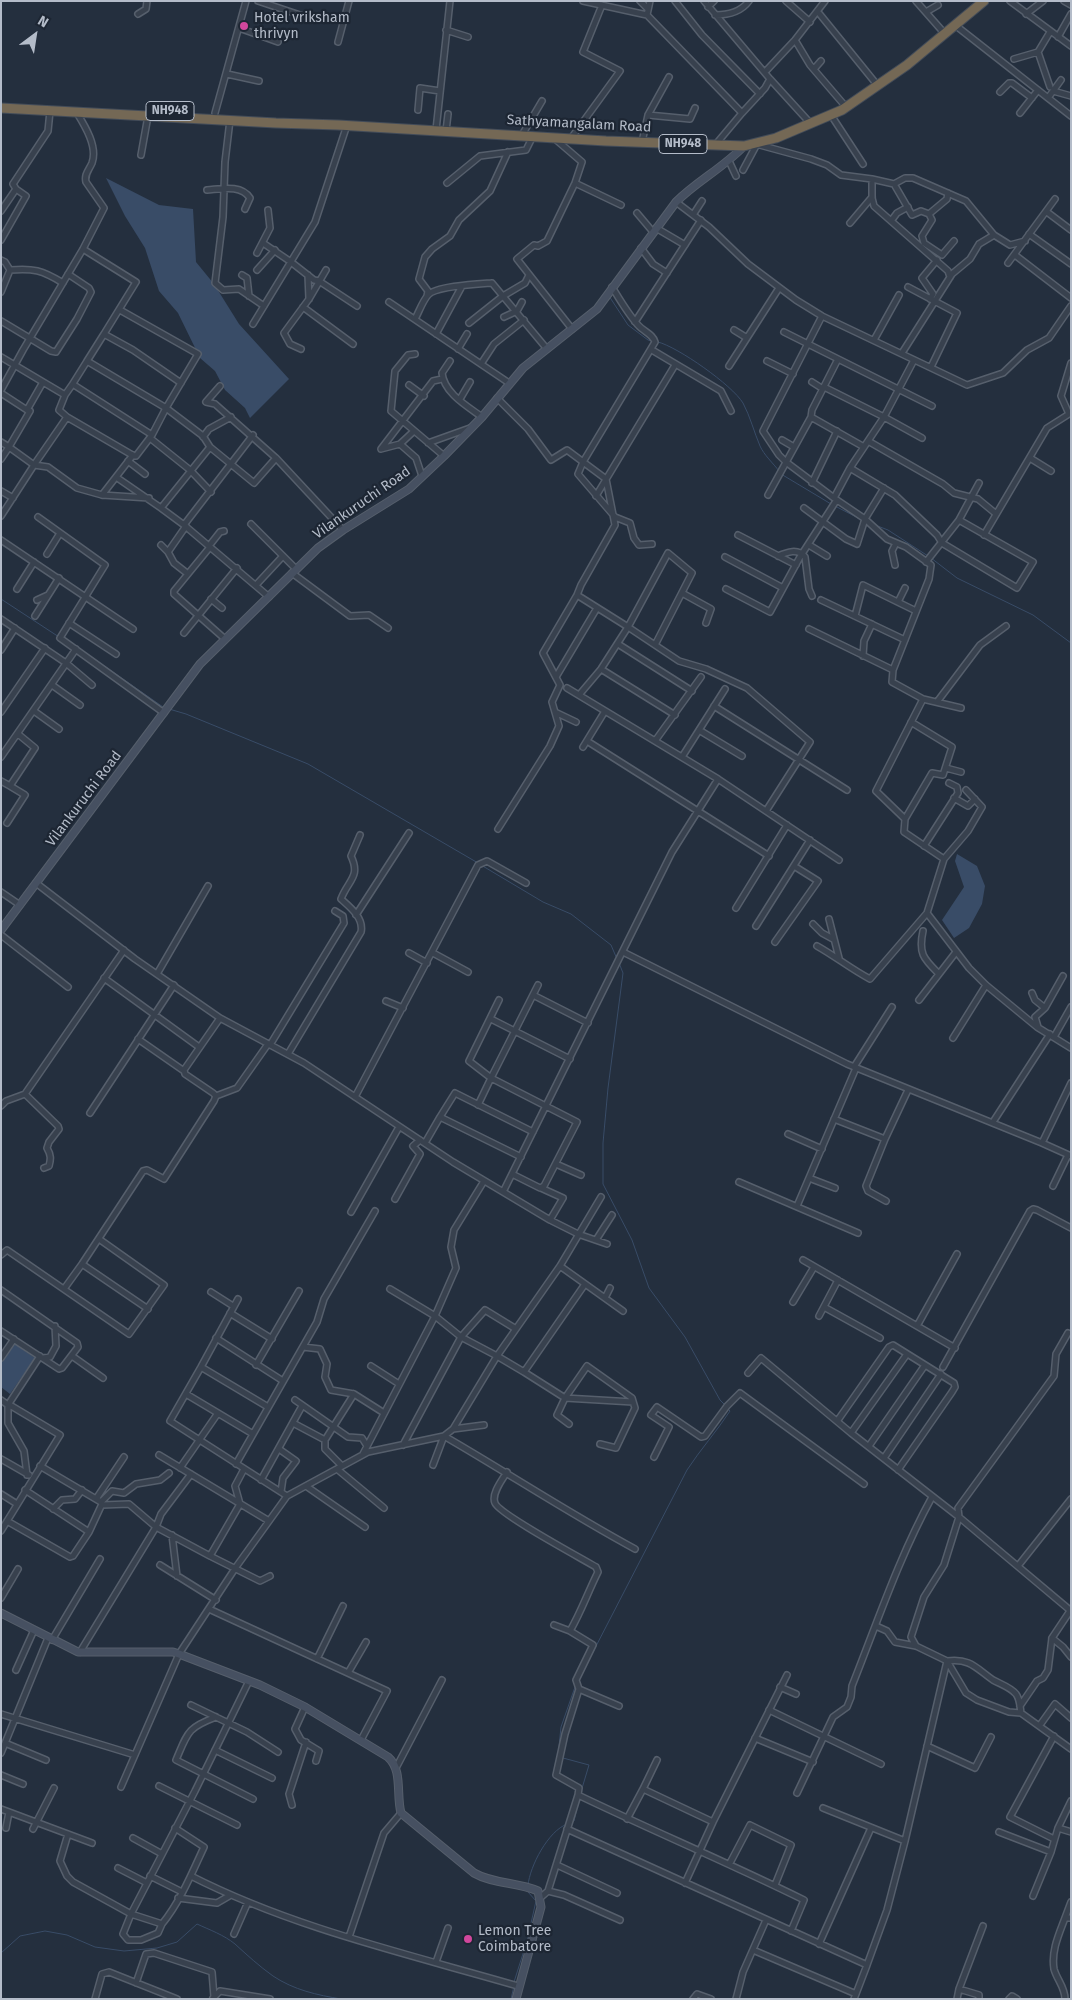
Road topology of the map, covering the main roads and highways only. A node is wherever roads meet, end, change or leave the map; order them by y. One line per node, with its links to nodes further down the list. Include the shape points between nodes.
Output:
1 (984, 1): 5 (highway, Sathyamangalam Road / NH948, via 907,66 846,107 831,116 756,144 642,142)
2 (1, 103): 4 (highway, Sathyamangalam Road / NH948)
3 (1, 108): 4 (highway, Sathyamangalam Road / NH948)
4 (122, 112): 5 (highway, Sathyamangalam Road / NH948); 5 (highway, Sathyamangalam Road / NH948, via 215,113)
5 (343, 125)

